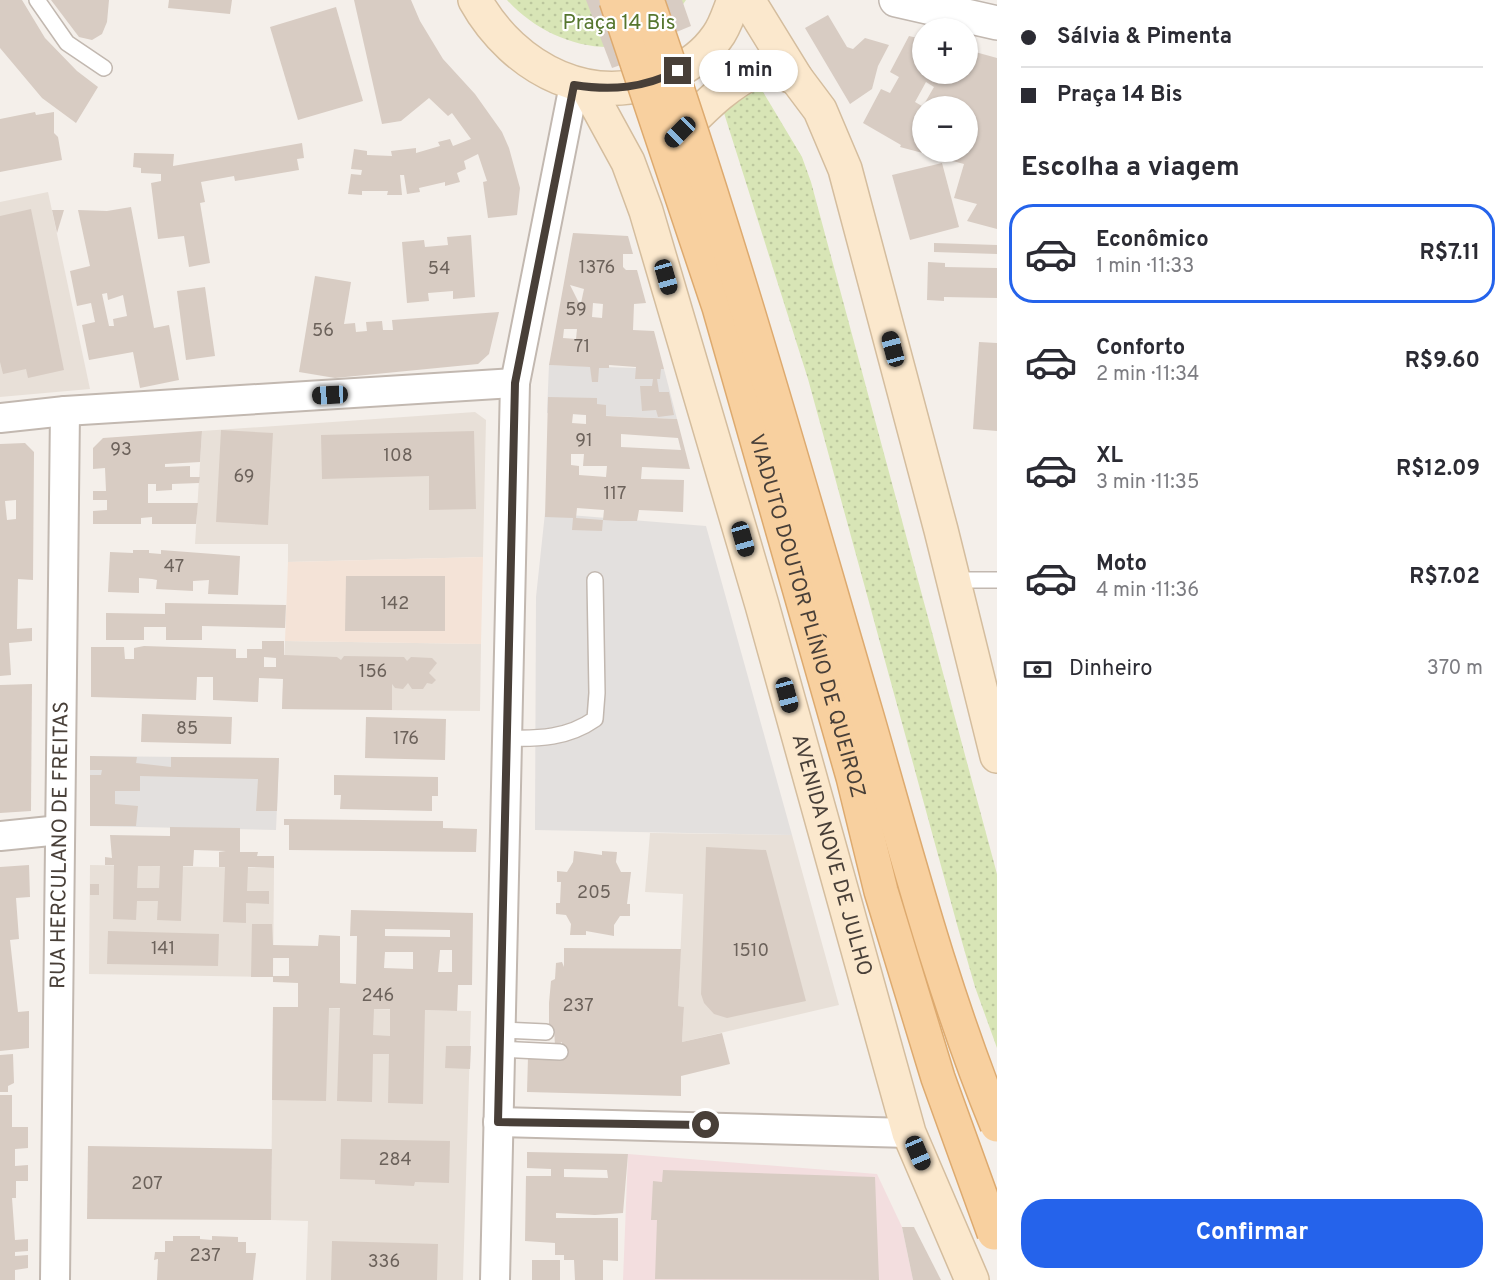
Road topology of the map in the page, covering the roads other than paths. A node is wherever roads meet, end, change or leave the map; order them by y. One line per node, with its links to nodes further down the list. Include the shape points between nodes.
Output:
1 (37, 0): 10 (lane, via 67,43)
2 (475, 0): 12 (main road, via 509,45 557,79)
3 (616, 0): 30 (main road, VIADUTO DOUTOR PLÍNIO DE QUEIROZ, bridge, via 719,307 853,777 881,891 938,1078)
4 (647, 0): 28 (main road, VIADUTO DOUTOR PLÍNIO DE QUEIROZ, bridge, via 745,301 935,947)
5 (734, 0): 12 (main road, via 717,37 678,71 630,88)
6 (748, 0): 8 (main road)
7 (896, 0): 9 (street)
8 (771, 15): 11 (main road)
9 (997, 23)
10 (104, 68)
11 (796, 78): 13 (main road, via 764,66 742,76 708,104 659,153 650,177); 18 (main road, via 820,110 845,169)
12 (581, 86): 13 (main road, AVENIDA NOVE DE JULHO, via 628,162); 14 (street)
13 (646, 211): 29 (main road, AVENIDA NOVE DE JULHO, via 762,605)
14 (515, 383): 15 (street); 20 (street)
15 (65, 411): 16 (street); 22 (street, RUA HERCULANO DE FREITAS)
16 (0, 418)
17 (595, 580): 20 (lane, via 594,719 581,729 559,736)
18 (954, 580): 19 (lane); 21 (main road)
19 (997, 580)
20 (507, 738): 25 (street)
21 (997, 756)
22 (60, 830): 23 (street); 31 (street, RUA HERCULANO DE FREITAS)
23 (0, 837)
24 (546, 1032): 25 (lane)
25 (500, 1040): 26 (lane); 27 (street)
26 (560, 1052)
27 (498, 1122): 29 (street); 32 (street)
28 (997, 1125)
29 (909, 1132): 33 (main road, AVENIDA NOVE DE JULHO)
30 (994, 1233)
31 (55, 1280)
32 (495, 1280)
33 (972, 1280)

